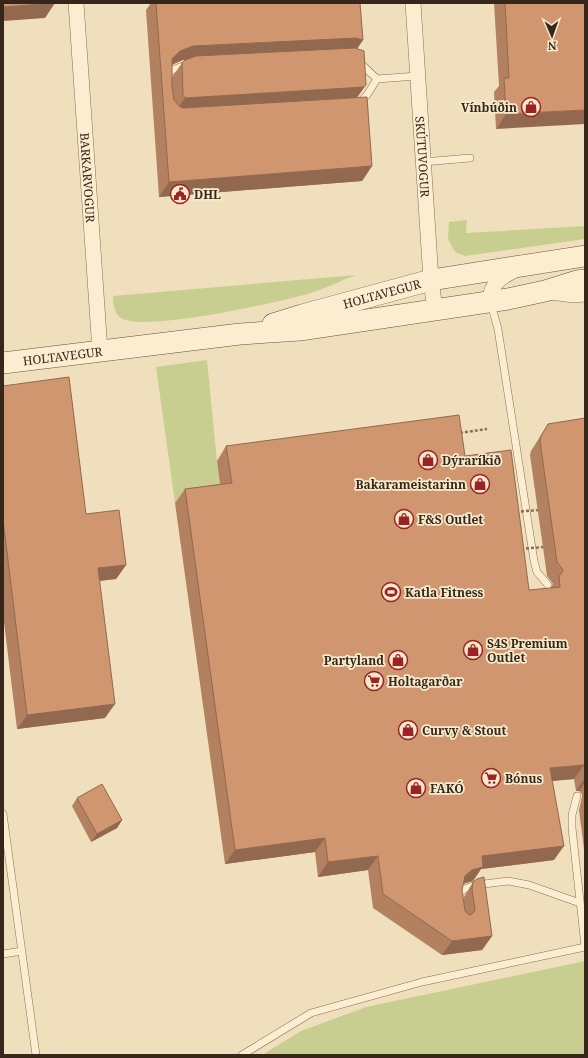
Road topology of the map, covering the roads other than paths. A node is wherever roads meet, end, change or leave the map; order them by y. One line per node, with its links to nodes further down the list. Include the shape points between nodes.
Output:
1 (76, 3): 20 (street, BARKARVOGUR)
2 (413, 3): 5 (street, SKÚTUVOGUR)
3 (352, 59): 6 (lane, via 358,61)
4 (192, 65): 7 (lane, via 172,70 167,75)
5 (417, 76): 6 (lane); 10 (street, SKÚTUVOGUR)
6 (377, 79): 8 (lane)
7 (167, 81)
8 (356, 106)
9 (470, 158): 10 (lane)
10 (423, 162): 13 (street, SKÚTUVOGUR)
11 (585, 256): 12 (main road, HOLTAVEGUR)
12 (526, 266): 13 (main road, HOLTAVEGUR); 17 (street, HOLTAVEGUR, via 497,281 490,294)
13 (431, 280): 18 (street, SKÚTUVOGUR); 19 (main road, HOLTAVEGUR)
14 (585, 280): 15 (main road, HOLTAVEGUR)
15 (545, 291): 16 (street); 17 (main road, HOLTAVEGUR)
16 (585, 294)
17 (491, 302): 18 (main road, HOLTAVEGUR); 22 (lane, via 500,342 534,561 537,572)
18 (435, 310): 19 (main road, HOLTAVEGUR, via 300,330)
19 (240, 334): 20 (main road, HOLTAVEGUR)
20 (100, 351): 21 (main road, HOLTAVEGUR)
21 (3, 364)
22 (548, 585)
23 (577, 796): 26 (lane, via 572,815 572,828)
24 (3, 814): 28 (lane)
25 (457, 903): 26 (lane, via 459,894 464,889 508,881 529,885)
26 (580, 903): 27 (lane)
27 (585, 947): 31 (lane, via 422,982 311,1013)
28 (22, 951): 29 (lane); 30 (lane)
29 (3, 954)
30 (36, 1055)
31 (242, 1055)

